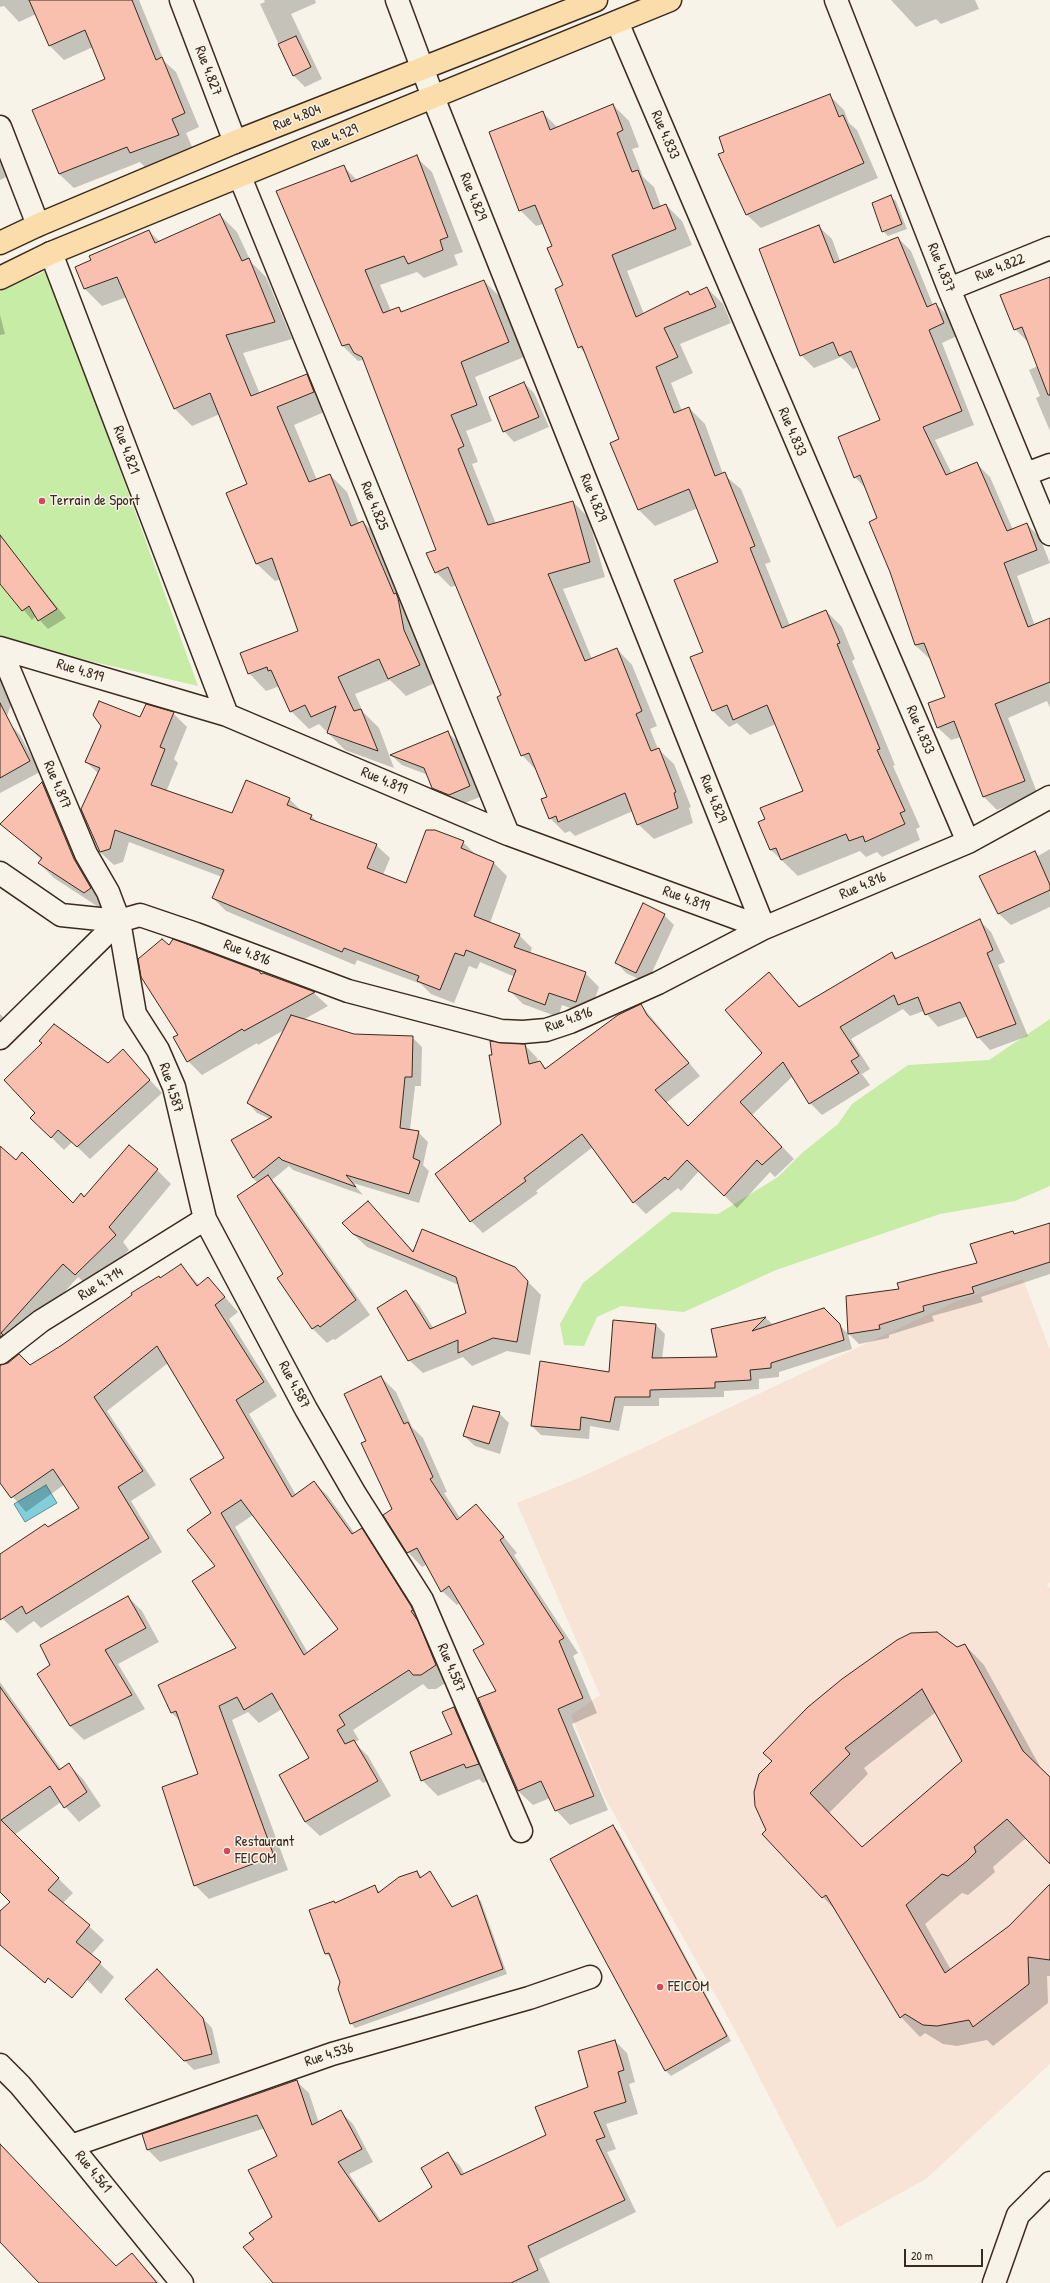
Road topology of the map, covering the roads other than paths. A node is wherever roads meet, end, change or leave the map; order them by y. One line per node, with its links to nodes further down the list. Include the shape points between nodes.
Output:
1 (181, 0): 10 (street, Rue 4.827)
2 (397, 0): 7 (street, Rue 4.829)
3 (596, 0): 7 (main road, Rue 4.804)
4 (670, 0): 6 (main road, Rue 4.929)
5 (836, 0): 17 (street, Rue 4.837)
6 (617, 22): 8 (main road, Rue 4.929); 25 (street, Rue 4.833)
7 (423, 68): 8 (street, Rue 4.829); 10 (main road, Rue 4.804)
8 (433, 98): 11 (main road, Rue 4.929); 28 (street, Rue 4.829)
9 (0, 127): 12 (street)
10 (235, 142): 12 (main road, Rue 4.804)
11 (240, 177): 15 (main road, Rue 4.929); 24 (street, Rue 4.825)
12 (38, 225): 13 (main road, Rue 4.804)
13 (0, 243)
14 (1050, 248): 17 (street, Rue 4.822)
15 (51, 253): 16 (main road, Rue 4.929); 22 (street, Rue 4.821)
16 (0, 278)
17 (949, 289): 19 (street, Rue 4.837)
18 (1050, 465): 19 (street)
19 (1026, 474): 20 (street, Rue 4.837)
20 (1050, 534)
21 (0, 648): 22 (street, Rue 4.819); 27 (street, Rue 4.817, via 86,854 108,892)
22 (227, 715): 24 (street, Rue 4.819)
23 (1050, 797): 25 (street, Rue 4.816)
24 (508, 834): 28 (street, Rue 4.819)
25 (968, 842): 28 (street, Rue 4.816)
26 (0, 873): 27 (street, Rue 4.816, via 61,915)
27 (119, 921): 28 (street, Rue 4.816, via 140,915 348,991 501,1031 523,1032 546,1030 570,1022 658,983); 29 (street); 30 (street, Rue 4.587, via 135,1014 158,1050 174,1087)
28 (764, 928)
29 (0, 1038)
30 (205, 1218): 31 (street, Rue 4.714, via 40,1322); 32 (street, Rue 4.587, via 306,1409 355,1494 422,1600)
31 (0, 1353)
32 (521, 1831)
33 (590, 1976): 35 (street, Rue 4.536, via 529,1998 332,2054)
34 (0, 2065): 35 (street, Rue 4.561)
35 (71, 2146): 37 (street, Rue 4.561)
36 (1050, 2183): 38 (street, via 1018,2215)
37 (182, 2283)
38 (994, 2283)

